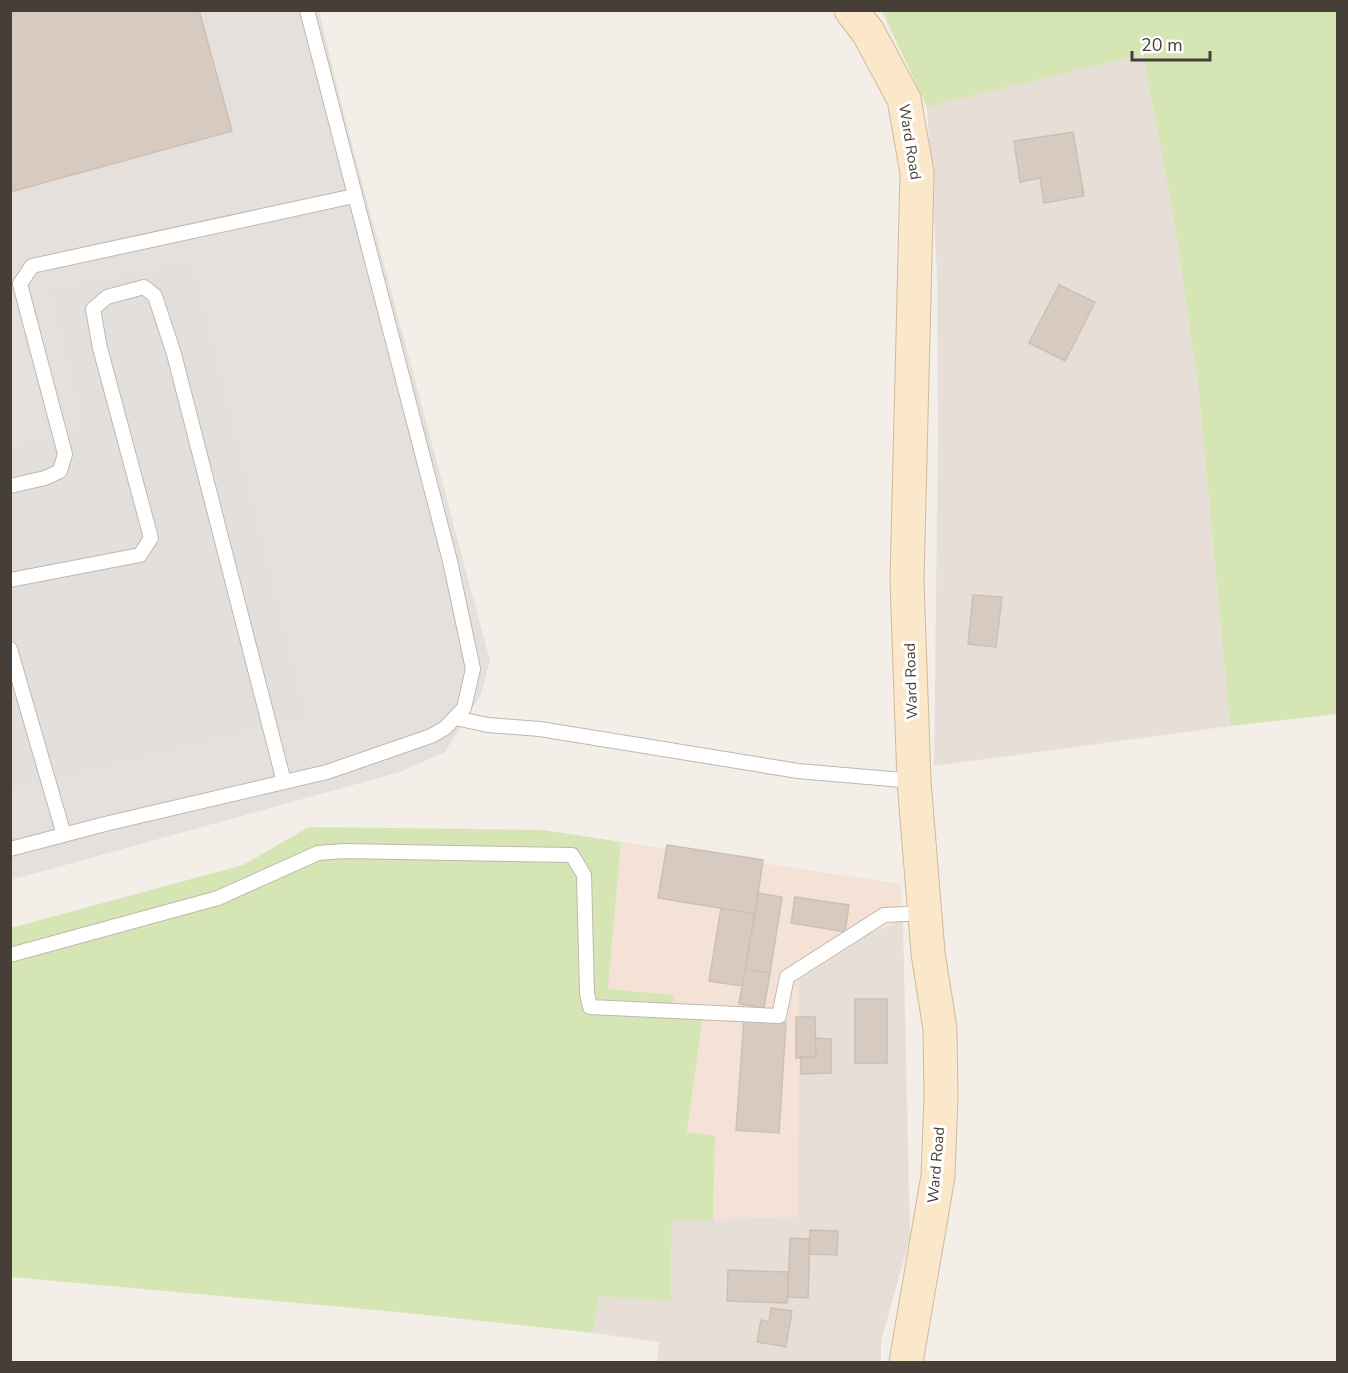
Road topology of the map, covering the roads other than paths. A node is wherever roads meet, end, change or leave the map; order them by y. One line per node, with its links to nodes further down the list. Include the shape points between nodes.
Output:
1 (307, 10): 3 (lane)
2 (851, 10): 8 (main road, Ward Road, via 868,32 904,99 917,173 907,580)
3 (354, 196): 4 (lane, via 32,266 20,284 65,454 60,471); 7 (lane, via 450,561 473,669 464,708)
4 (10, 486)
5 (10, 580): 9 (lane, via 140,555 151,538 93,309 107,297 144,288 155,296 174,354)
6 (10, 650): 10 (lane)
7 (455, 718): 8 (lane, via 798,771); 9 (lane, via 431,736 327,772)
8 (914, 781): 12 (main road, Ward Road)
9 (284, 782): 10 (lane)
10 (64, 835): 11 (lane)
11 (10, 849)
12 (925, 913): 13 (lane, via 884,915 787,978 779,1016 590,1007 584,875 572,855 318,853 218,898); 14 (main road, Ward Road, via 940,1029 938,1176)
13 (10, 956)
14 (906, 1362)

